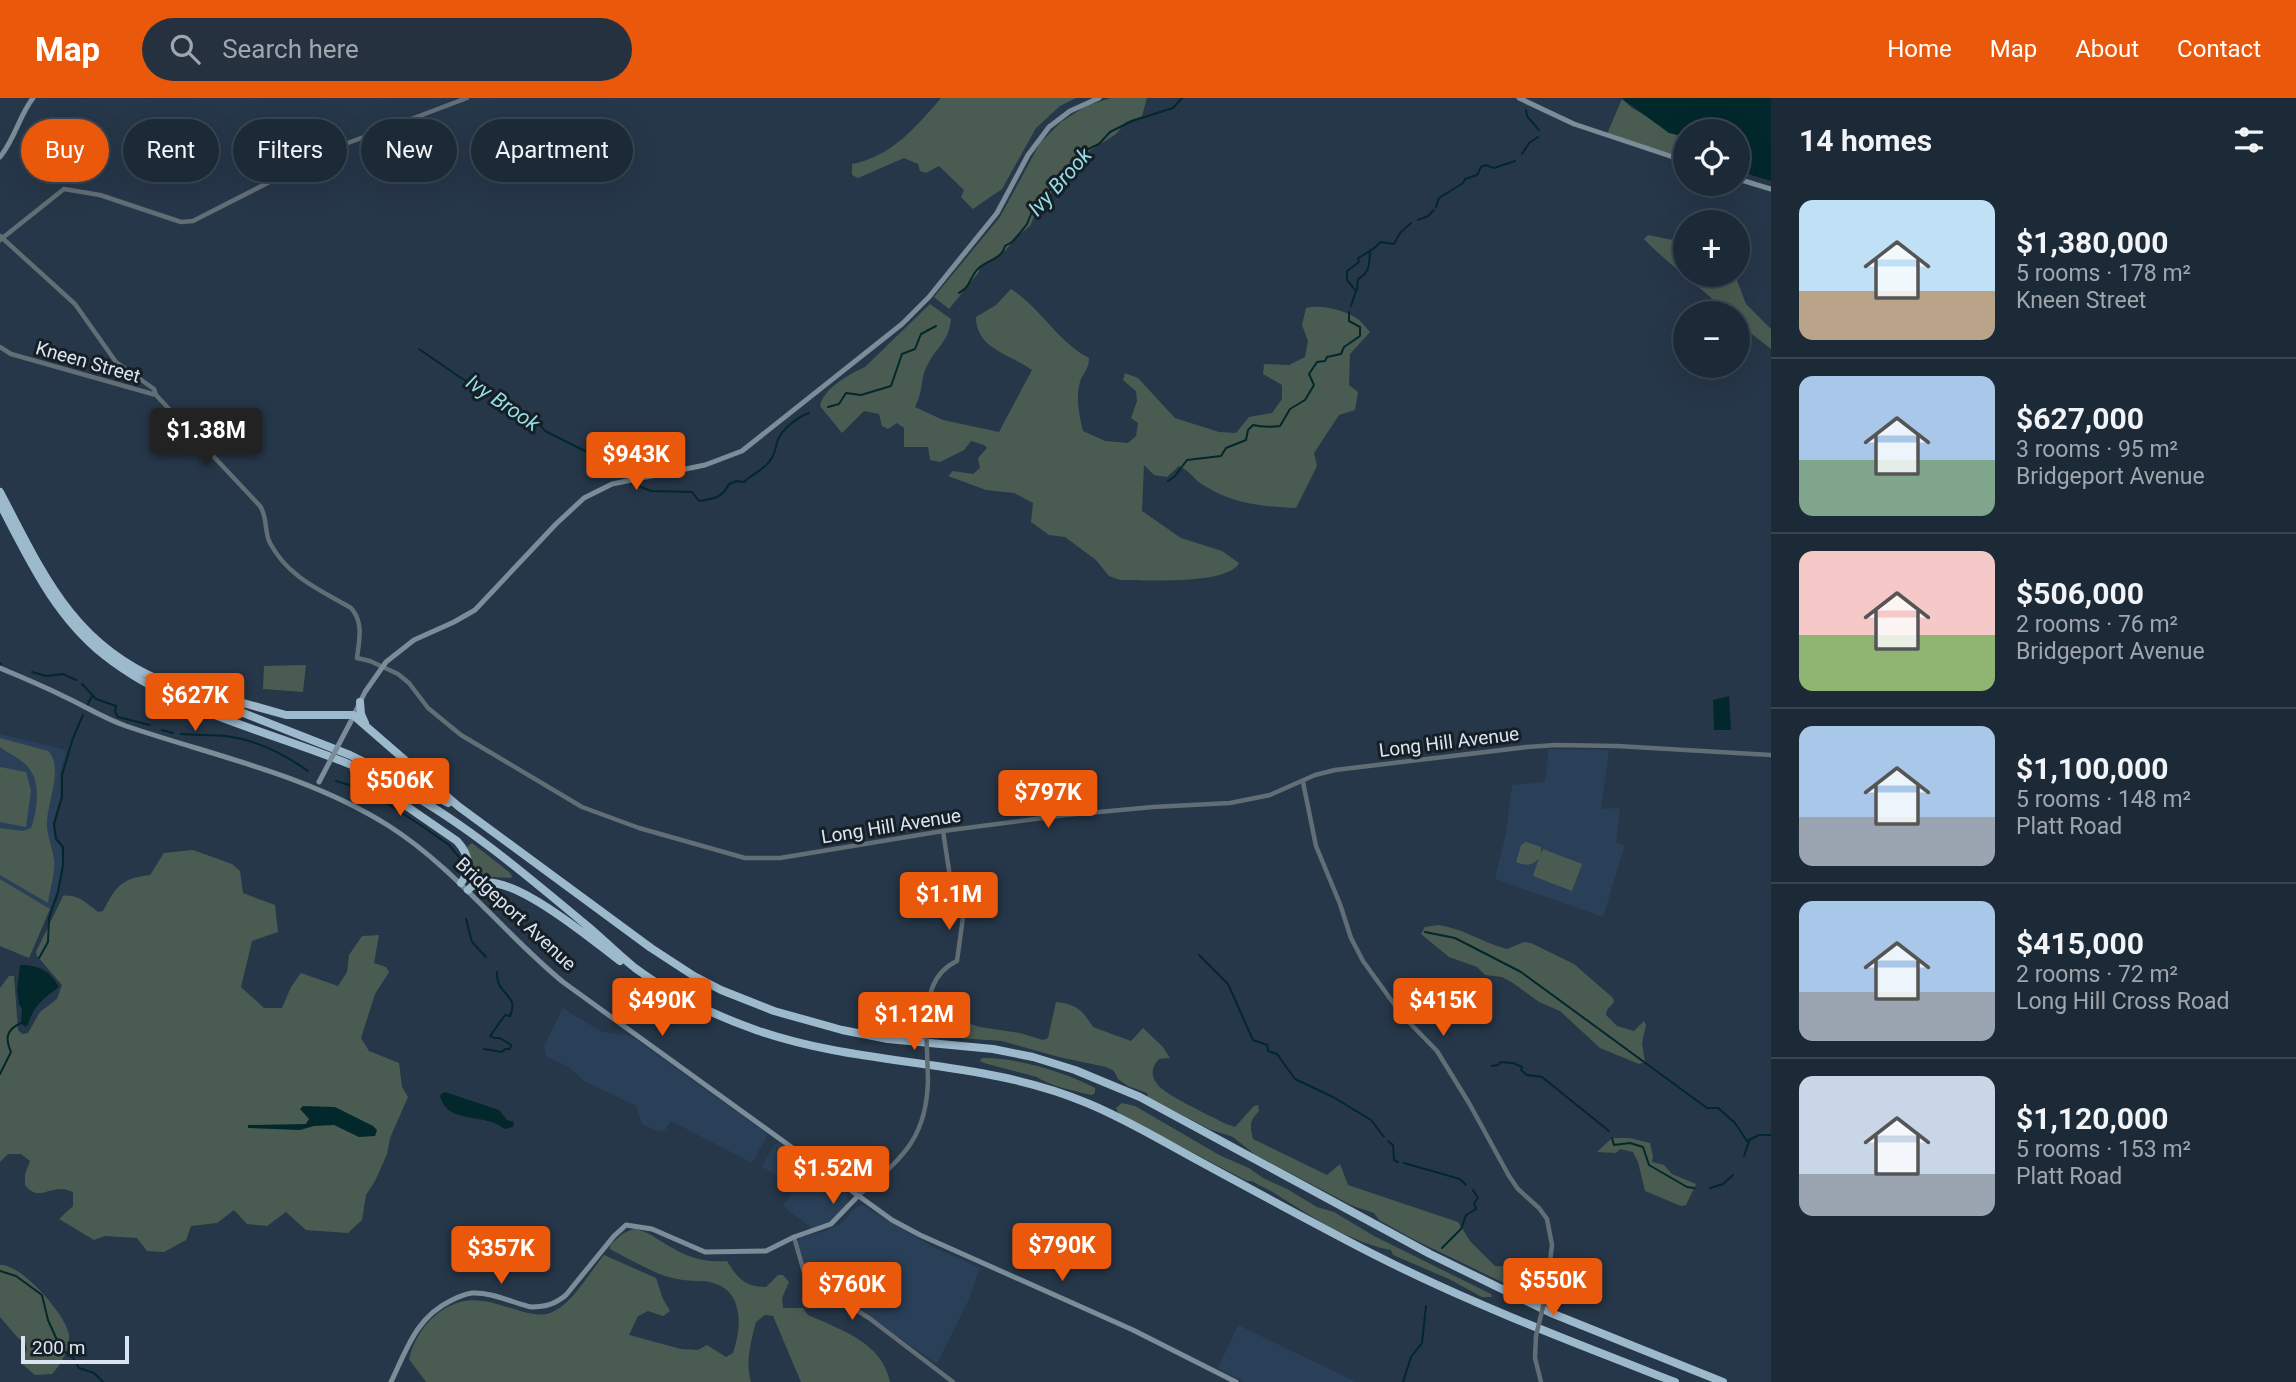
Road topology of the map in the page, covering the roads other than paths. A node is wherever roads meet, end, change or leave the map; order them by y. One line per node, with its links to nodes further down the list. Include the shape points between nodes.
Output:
1 (33, 98): 5 (main road)
2 (467, 98): 9 (street, via 340,146 193,221 181,222 100,195 64,189)
3 (1099, 98): 17 (main road, via 1049,127 997,213 916,311 755,442 715,463 596,490 572,508 475,610 414,640)
4 (1519, 98): 6 (main road, via 1573,124)
5 (0, 157)
6 (1673, 157)
7 (1750, 183): 8 (main road)
8 (1771, 189)
9 (0, 238): 11 (street, via 75,304 110,355)
10 (0, 347): 11 (street, Kneen Street)
11 (156, 395): 16 (street, Kneen Street, via 260,506 270,544 298,578 356,614)
12 (0, 492): 14 (highway, via 55,593)
13 (0, 504): 14 (highway, via 44,587)
14 (81, 629): 15 (highway)
15 (92, 640): 19 (highway); 24 (highway, via 152,686)
16 (357, 658): 17 (street, Long Hill Avenue)
17 (382, 666): 20 (main road); 28 (street, Long Hill Avenue, via 409,683 428,708 461,735 582,807 664,836 745,858 780,858)
18 (0, 668): 26 (main road, Bridgeport Avenue, via 109,720)
19 (158, 679): 21 (highway, via 279,714); 27 (highway, via 350,755)
20 (360, 702): 21 (main road); 22 (highway)
21 (352, 719): 22 (highway); 26 (main road, bridge)
22 (367, 726): 27 (highway)
23 (1771, 755): 25 (street, Long Hill Avenue, via 1617,746 1527,747 1335,771)
24 (326, 756): 29 (highway, via 369,779 457,841 468,860); 30 (highway, via 368,772 433,807 524,874)
25 (1303, 782): 28 (street, Long Hill Avenue, via 1230,803); 36 (street, bridge, via 1316,846 1350,938 1402,1015 1437,1051 1509,1176 1547,1219 1552,1245 1535,1358)
26 (318, 785): 29 (main road, Bridgeport Avenue, via 392,828)
27 (486, 826): 38 (highway, via 651,948 729,994 842,1030 993,1049 1075,1070 1140,1097 1430,1254 1551,1313)
28 (943, 831): 31 (street, bridge, via 962,926 957,961 942,970 932,987 926,1024 925,1116 911,1146)
29 (465, 886): 30 (highway, via 490,882 521,891); 31 (main road, Bridgeport Avenue, via 563,982)
30 (632, 966): 37 (highway, via 713,1013 791,1041 1012,1078 1077,1099 1419,1277)
31 (857, 1197): 32 (main road, via 831,1224); 35 (main road, Bridgeport Avenue, via 920,1235 1133,1330)
32 (794, 1237): 33 (main road, via 766,1251 714,1254 697,1251 652,1229 626,1225 558,1302 531,1307 473,1293 440,1306 422,1321); 34 (street, via 810,1281 869,1318)
33 (391, 1382)
34 (953, 1382)
35 (1236, 1382)
36 (1541, 1382)
37 (1675, 1382)
38 (1723, 1382)

